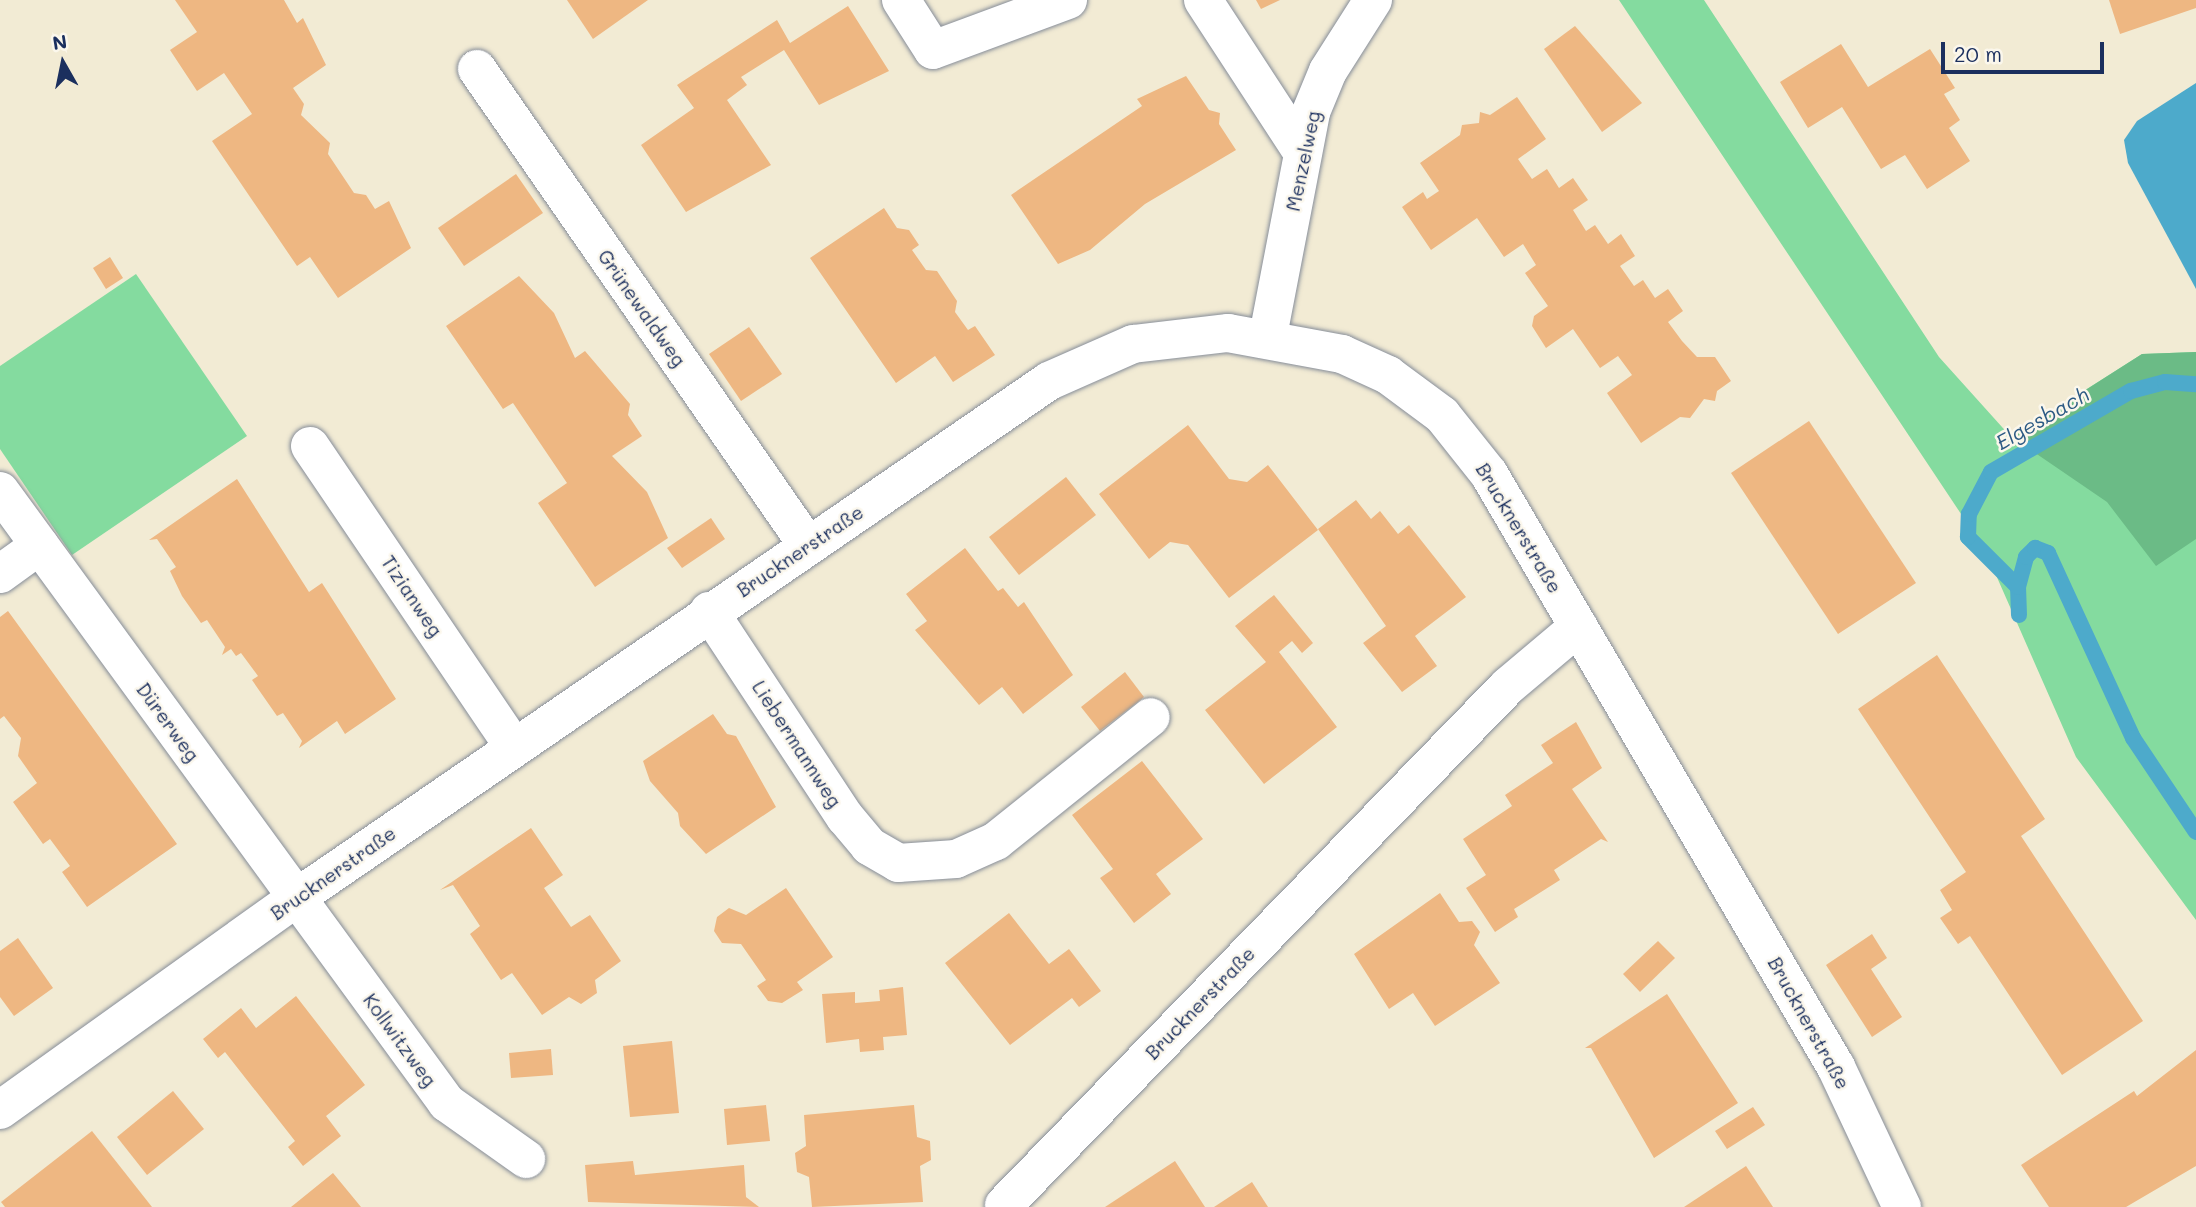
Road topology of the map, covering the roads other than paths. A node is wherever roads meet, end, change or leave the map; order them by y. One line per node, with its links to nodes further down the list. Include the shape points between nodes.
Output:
1 (901, 0): 2 (street, via 933,50)
2 (1068, 0)
3 (1203, 0): 6 (street)
4 (1373, 0): 6 (street, Menzelweg, via 1328,71)
5 (477, 69): 11 (street, Grünewaldweg)
6 (1302, 152): 7 (street, Menzelweg)
7 (1268, 336): 11 (street, Brucknerstraße, via 1180,336 1086,361); 14 (street, Brucknerstraße, via 1342,354 1388,375 1442,415 1489,474)
8 (310, 446): 16 (street, Tizianweg)
9 (0, 491): 10 (street, Dürerweg)
10 (40, 545): 12 (street); 17 (street, Dürerweg)
11 (808, 547): 13 (street, Brucknerstraße)
12 (0, 574)
13 (709, 611): 15 (street, Liebermannweg, via 845,817 869,846 898,863 956,859 996,841); 16 (street, Brucknerstraße)
14 (1578, 627): 20 (street, Brucknerstraße, via 1508,687); 21 (street, Brucknerstraße, via 1836,1067)
15 (1151, 716)
16 (514, 747): 17 (street, Brucknerstraße)
17 (296, 898): 18 (street, Brucknerstraße); 19 (street, Kollwitzweg, via 447,1104)
18 (0, 1110)
19 (527, 1159)
20 (1004, 1205)
21 (1902, 1207)

